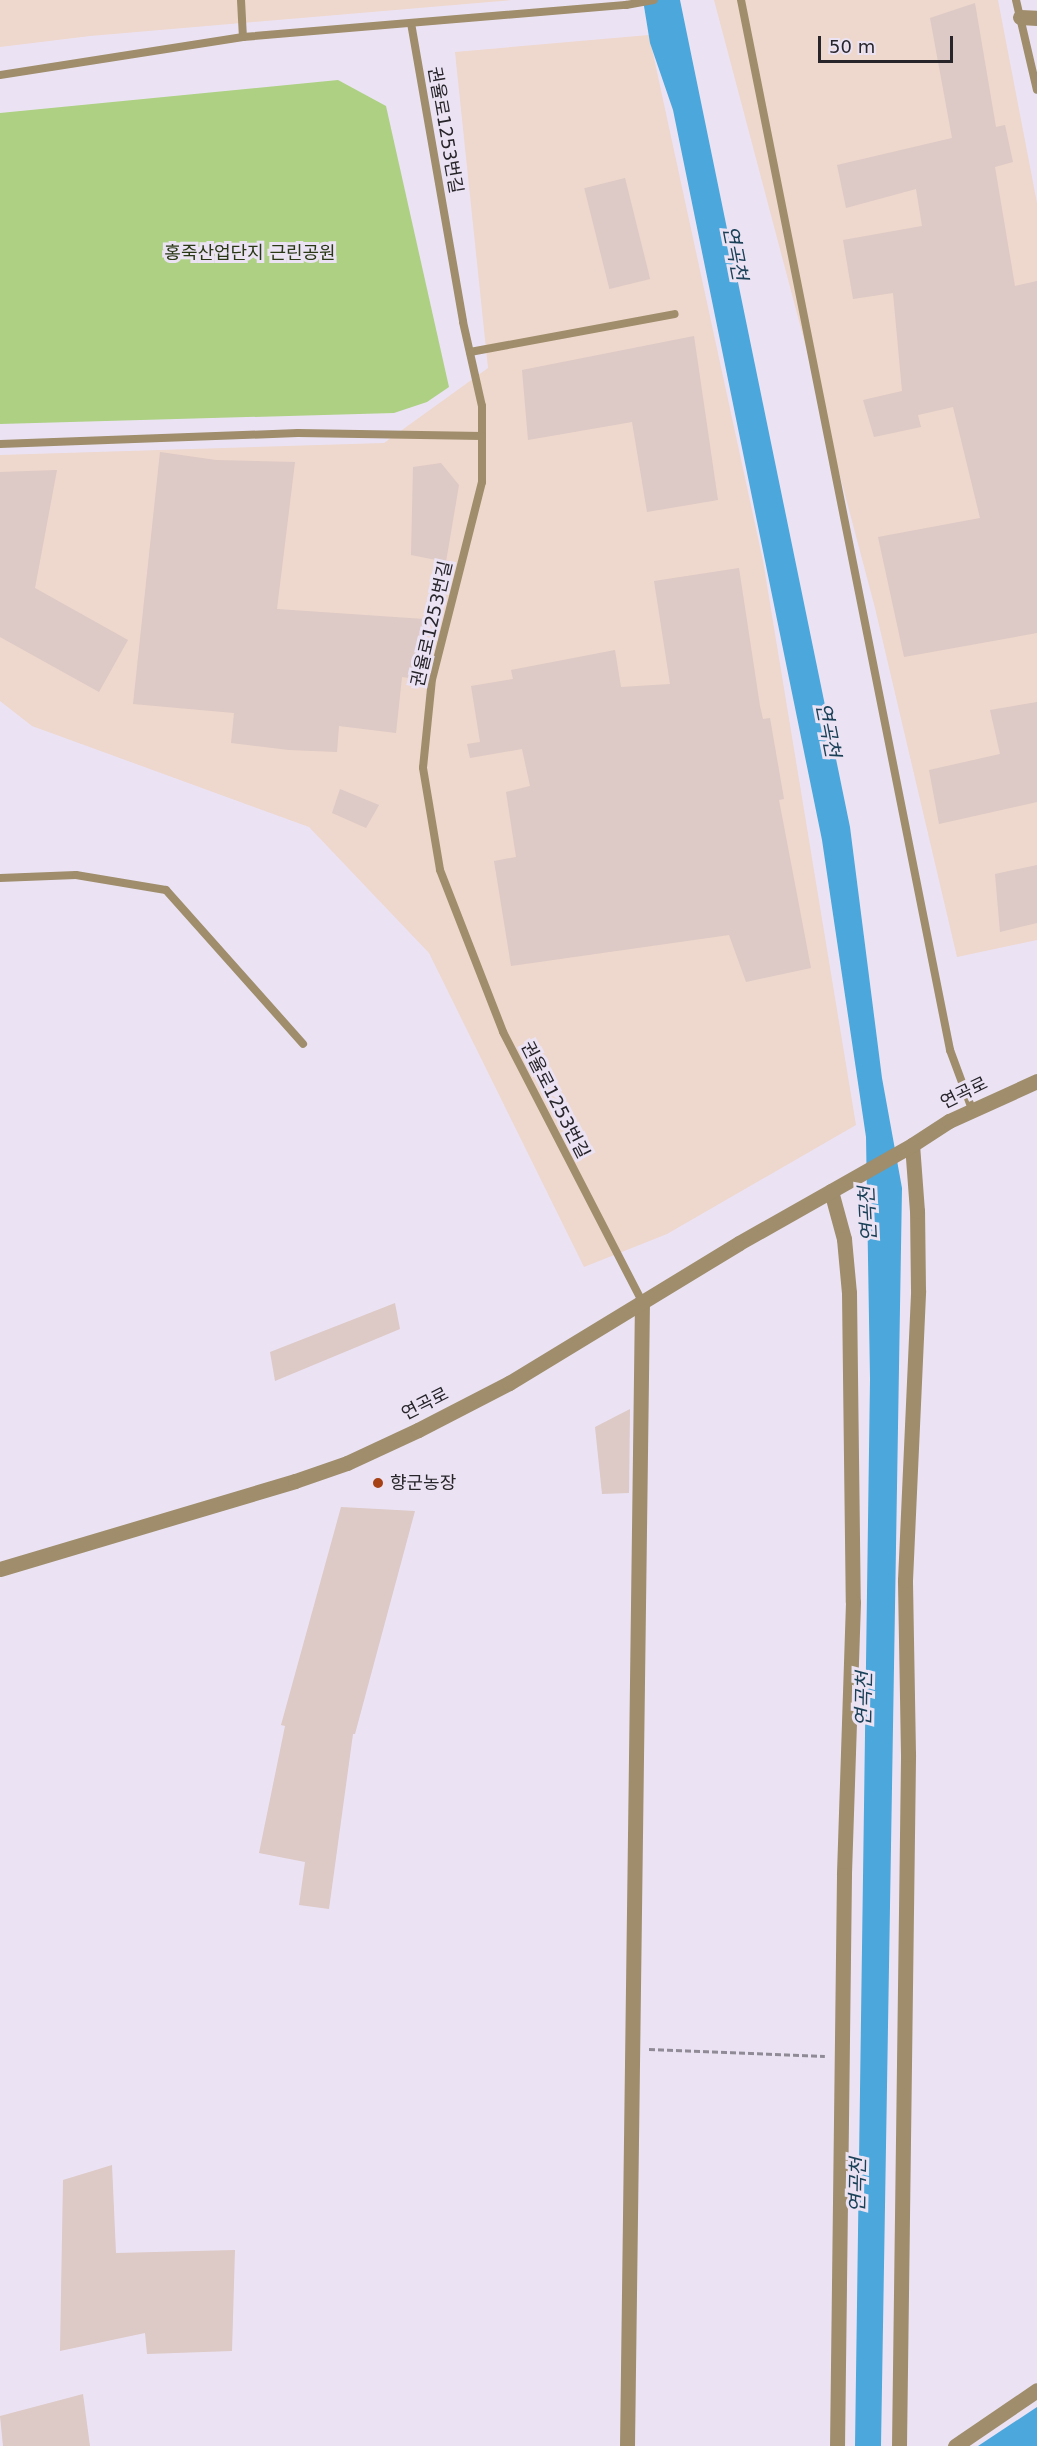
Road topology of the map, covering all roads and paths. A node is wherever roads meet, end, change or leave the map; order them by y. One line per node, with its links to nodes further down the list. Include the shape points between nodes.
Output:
1 (241, 0): 8 (lane)
2 (654, 0): 7 (lane)
3 (741, 0): 18 (lane, via 950,1050)
4 (1016, 0): 5 (lane)
5 (1020, 17): 6 (street); 10 (lane)
6 (1037, 18)
7 (411, 23): 8 (lane); 12 (lane, 권율로1253번길)
8 (243, 37): 9 (lane)
9 (0, 75)
10 (1037, 90)
11 (675, 314): 12 (lane)
12 (470, 352): 13 (lane, 권율로1253번길, via 482,406)
13 (482, 436): 14 (lane, via 298,433); 21 (lane, 권율로1253번길, via 482,482 432,679 423,768 440,870 503,1032)
14 (0, 444)
15 (0, 878): 16 (lane, via 76,875 166,890)
16 (303, 1044)
17 (1037, 1081): 18 (street, 연곡로)
18 (972, 1109): 19 (street, 연곡로)
19 (912, 1145): 20 (street, 연곡로); 28 (street, via 918,1290 905,1580 908,1755)
20 (831, 1191): 21 (street, 연곡로); 24 (street, via 844,1239 849,1293 853,1602)
21 (642, 1301): 22 (street, 연곡로, via 509,1383 347,1463); 23 (street)
22 (0, 1569)
23 (632, 2048): 24 (path); 26 (street)
24 (842, 2056): 27 (street)
25 (1037, 2390): 29 (street)
26 (627, 2446)
27 (837, 2446)
28 (899, 2446)
29 (955, 2446)

